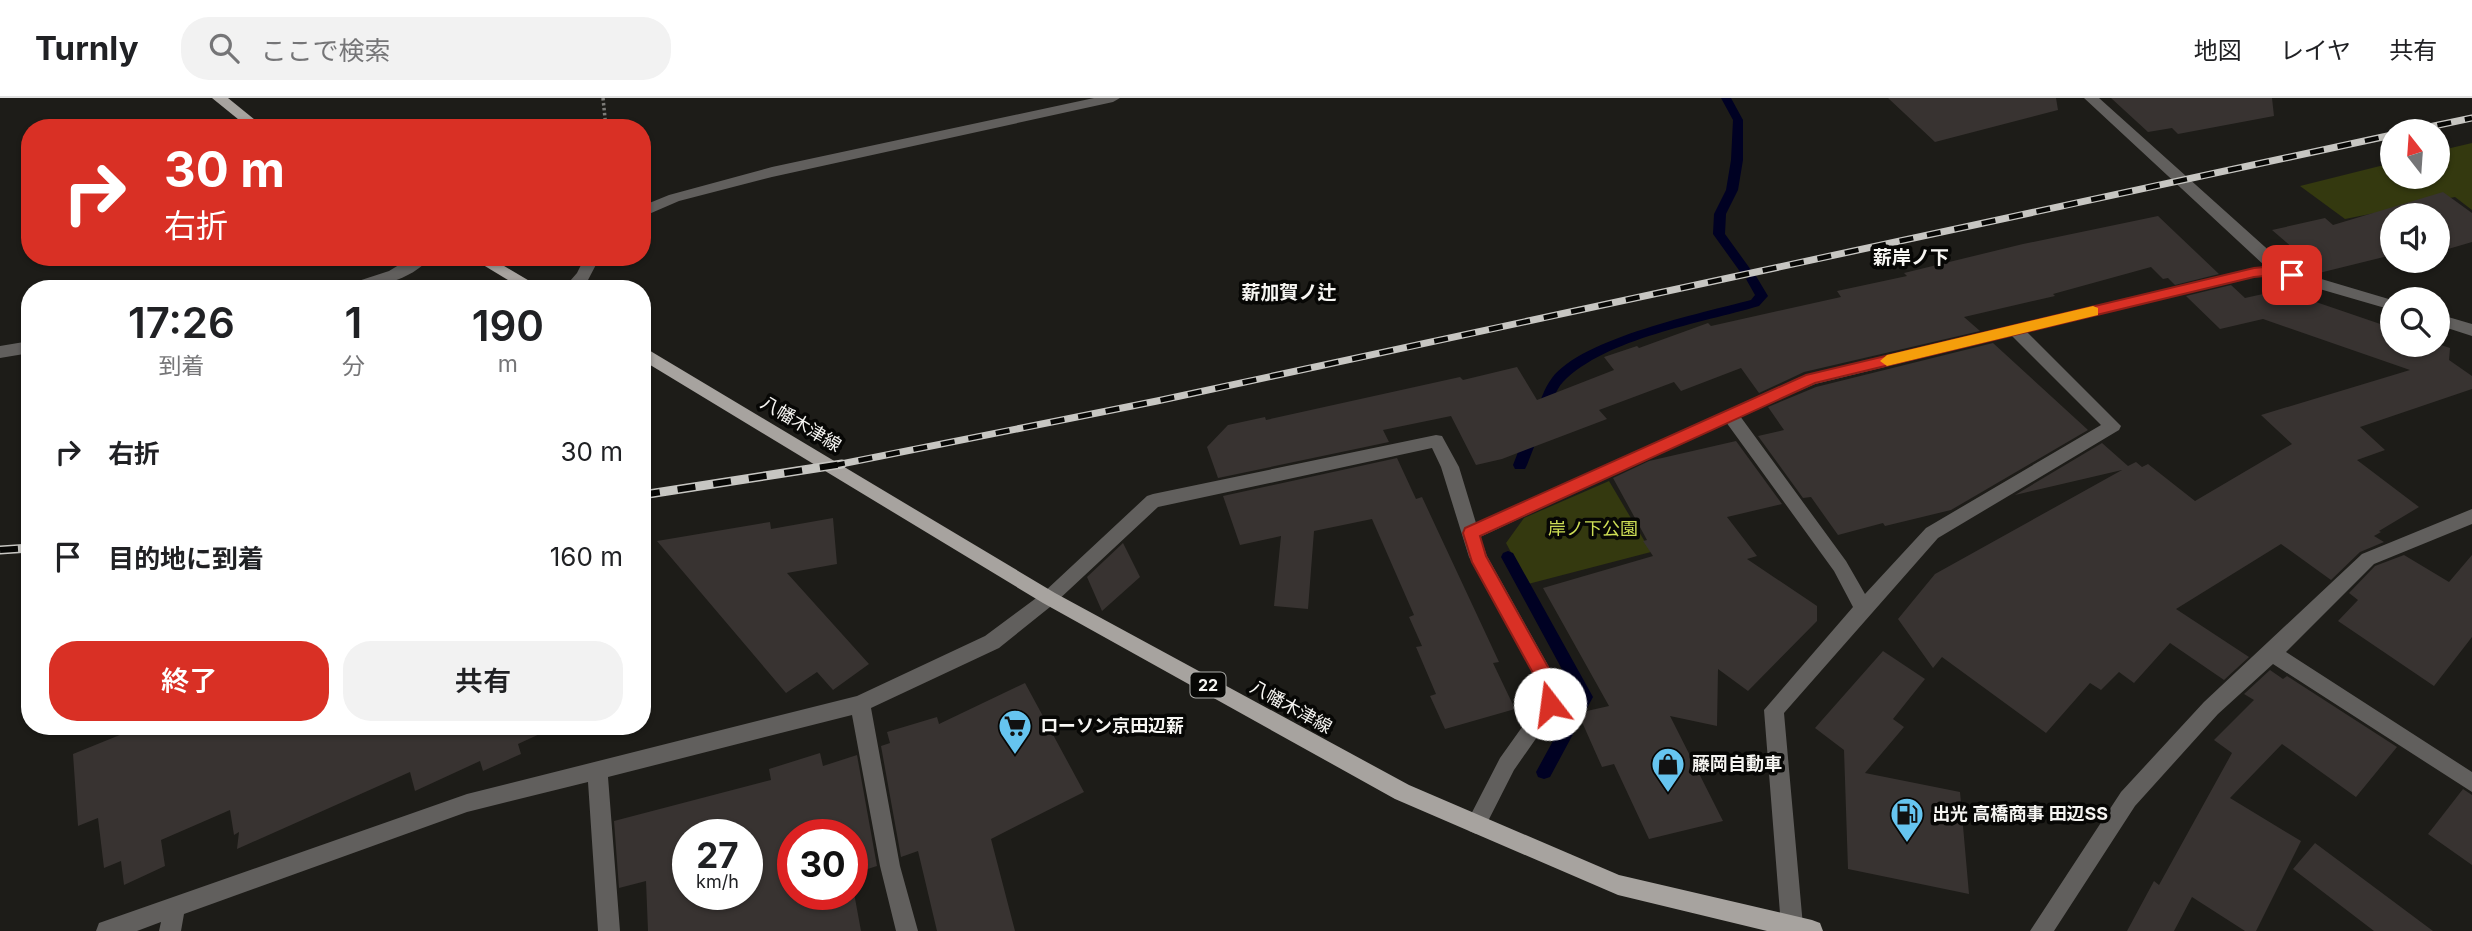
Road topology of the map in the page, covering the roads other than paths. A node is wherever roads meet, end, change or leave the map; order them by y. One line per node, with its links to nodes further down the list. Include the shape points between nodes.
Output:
1 (219, 98): 4 (main road)
2 (1113, 98): 5 (street, via 772,172)
3 (2091, 98): 8 (street, via 2269,259)
4 (246, 119)
5 (651, 208)
6 (409, 266): 9 (street)
7 (494, 266): 10 (main road)
8 (2275, 271): 11 (street); 13 (street, via 2254,272)
9 (379, 280)
10 (519, 280)
11 (2380, 302)
12 (2450, 323): 14 (street)
13 (2015, 330): 18 (street, via 1811,379); 22 (street, via 2113,426 1932,533)
14 (2472, 330)
15 (21, 348): 16 (street)
16 (0, 352)
17 (651, 357): 21 (main road, 八幡木津線 / 22)
18 (1729, 414): 20 (street); 22 (street, via 1840,566)
19 (2472, 516): 23 (street, via 2368,559)
20 (1471, 533): 21 (street, via 1450,467 1436,441 1153,501); 27 (street, via 1478,557 1548,683 1550,704 1507,764)
21 (1049, 597): 24 (street, via 992,642); 27 (main road, 八幡木津線 / 22, via 1402,792)
22 (1863, 608): 29 (street, via 1774,710)
23 (2272, 653): 26 (street); 35 (street, via 2211,708 2128,799)
24 (860, 704): 25 (street); 33 (street)
25 (597, 769): 28 (street, via 467,803); 32 (street)
26 (2472, 783)
27 (1476, 824): 29 (main road, 八幡木津線 / 22, via 1618,885)
28 (175, 905): 30 (street); 31 (street)
29 (1792, 926): 34 (main road, 八幡木津線 / 22)
30 (107, 931)
31 (170, 931)
32 (609, 931)
33 (907, 931)
34 (1812, 931)
35 (2041, 931)

